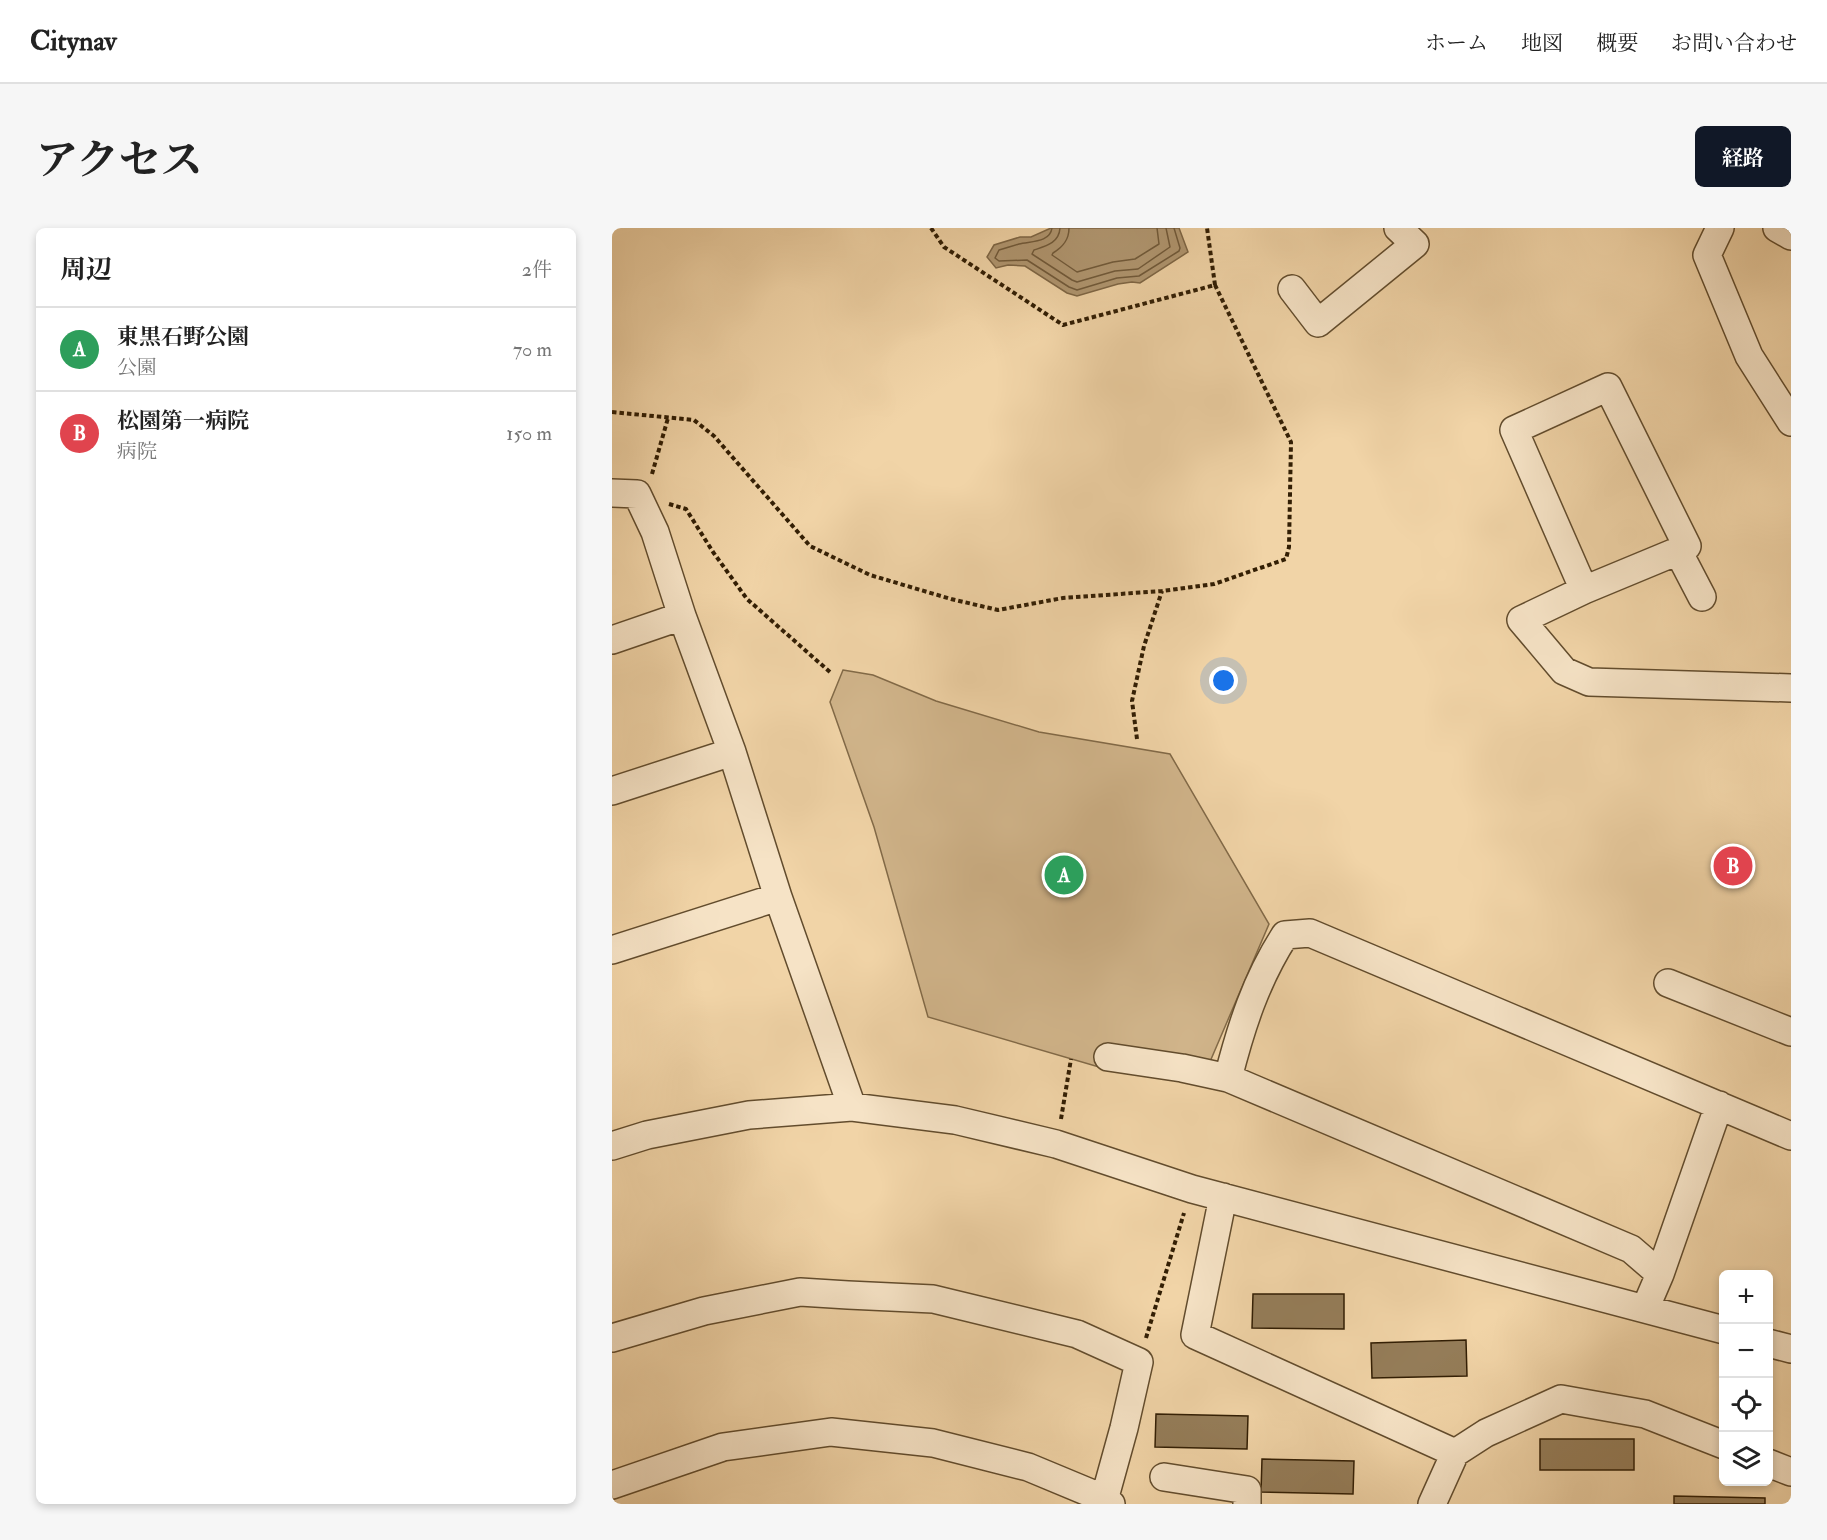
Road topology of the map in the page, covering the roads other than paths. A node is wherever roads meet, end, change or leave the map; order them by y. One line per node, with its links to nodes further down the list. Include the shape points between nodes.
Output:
1 (1398, 228): 5 (street, via 1415,244 1318,323)
2 (1720, 228): 6 (street, via 1707,255 1749,356)
3 (1777, 228): 4 (street)
4 (1791, 236)
5 (1292, 290)
6 (1791, 422)
7 (625, 493): 11 (street, via 655,532)
8 (1678, 551): 9 (street); 9 (street, via 1686,546 1608,387 1514,430); 10 (street)
9 (1584, 590): 13 (street, via 1521,620 1564,671 1589,682)
10 (1702, 597)
11 (681, 616): 12 (street); 14 (street)
12 (612, 640)
13 (1791, 688)
14 (732, 752): 15 (street); 16 (street)
15 (612, 791)
16 (778, 897): 17 (street); 23 (street)
17 (612, 950)
18 (1668, 983): 19 (street)
19 (1791, 1032)
20 (1108, 1057): 21 (street)
21 (1228, 1078): 22 (street, via 1240,1032 1268,961 1285,935 1310,933); 27 (street, via 1631,1249)
22 (1719, 1105): 24 (street); 27 (street)
23 (852, 1107): 25 (street, via 749,1115 647,1134); 26 (street, via 955,1120 1056,1144)
24 (1791, 1136)
25 (612, 1146)
26 (1223, 1197): 28 (street); 34 (street, via 1196,1335)
27 (1660, 1274): 28 (street)
28 (1645, 1309): 29 (street)
29 (1719, 1329)
30 (612, 1338): 39 (street, via 704,1311 800,1292 933,1299 1077,1335 1139,1362)
31 (1773, 1344): 32 (street)
32 (1791, 1349)
33 (1719, 1443): 34 (street, via 1645,1414 1561,1400 1486,1433)
34 (1455, 1453): 41 (street)
35 (1773, 1465): 36 (street)
36 (1791, 1472)
37 (1164, 1477): 40 (street, via 1247,1490)
38 (612, 1485): 39 (street, via 723,1447 831,1432 933,1443 1028,1467)
39 (1106, 1502)
40 (1247, 1504)
41 (1432, 1504)

